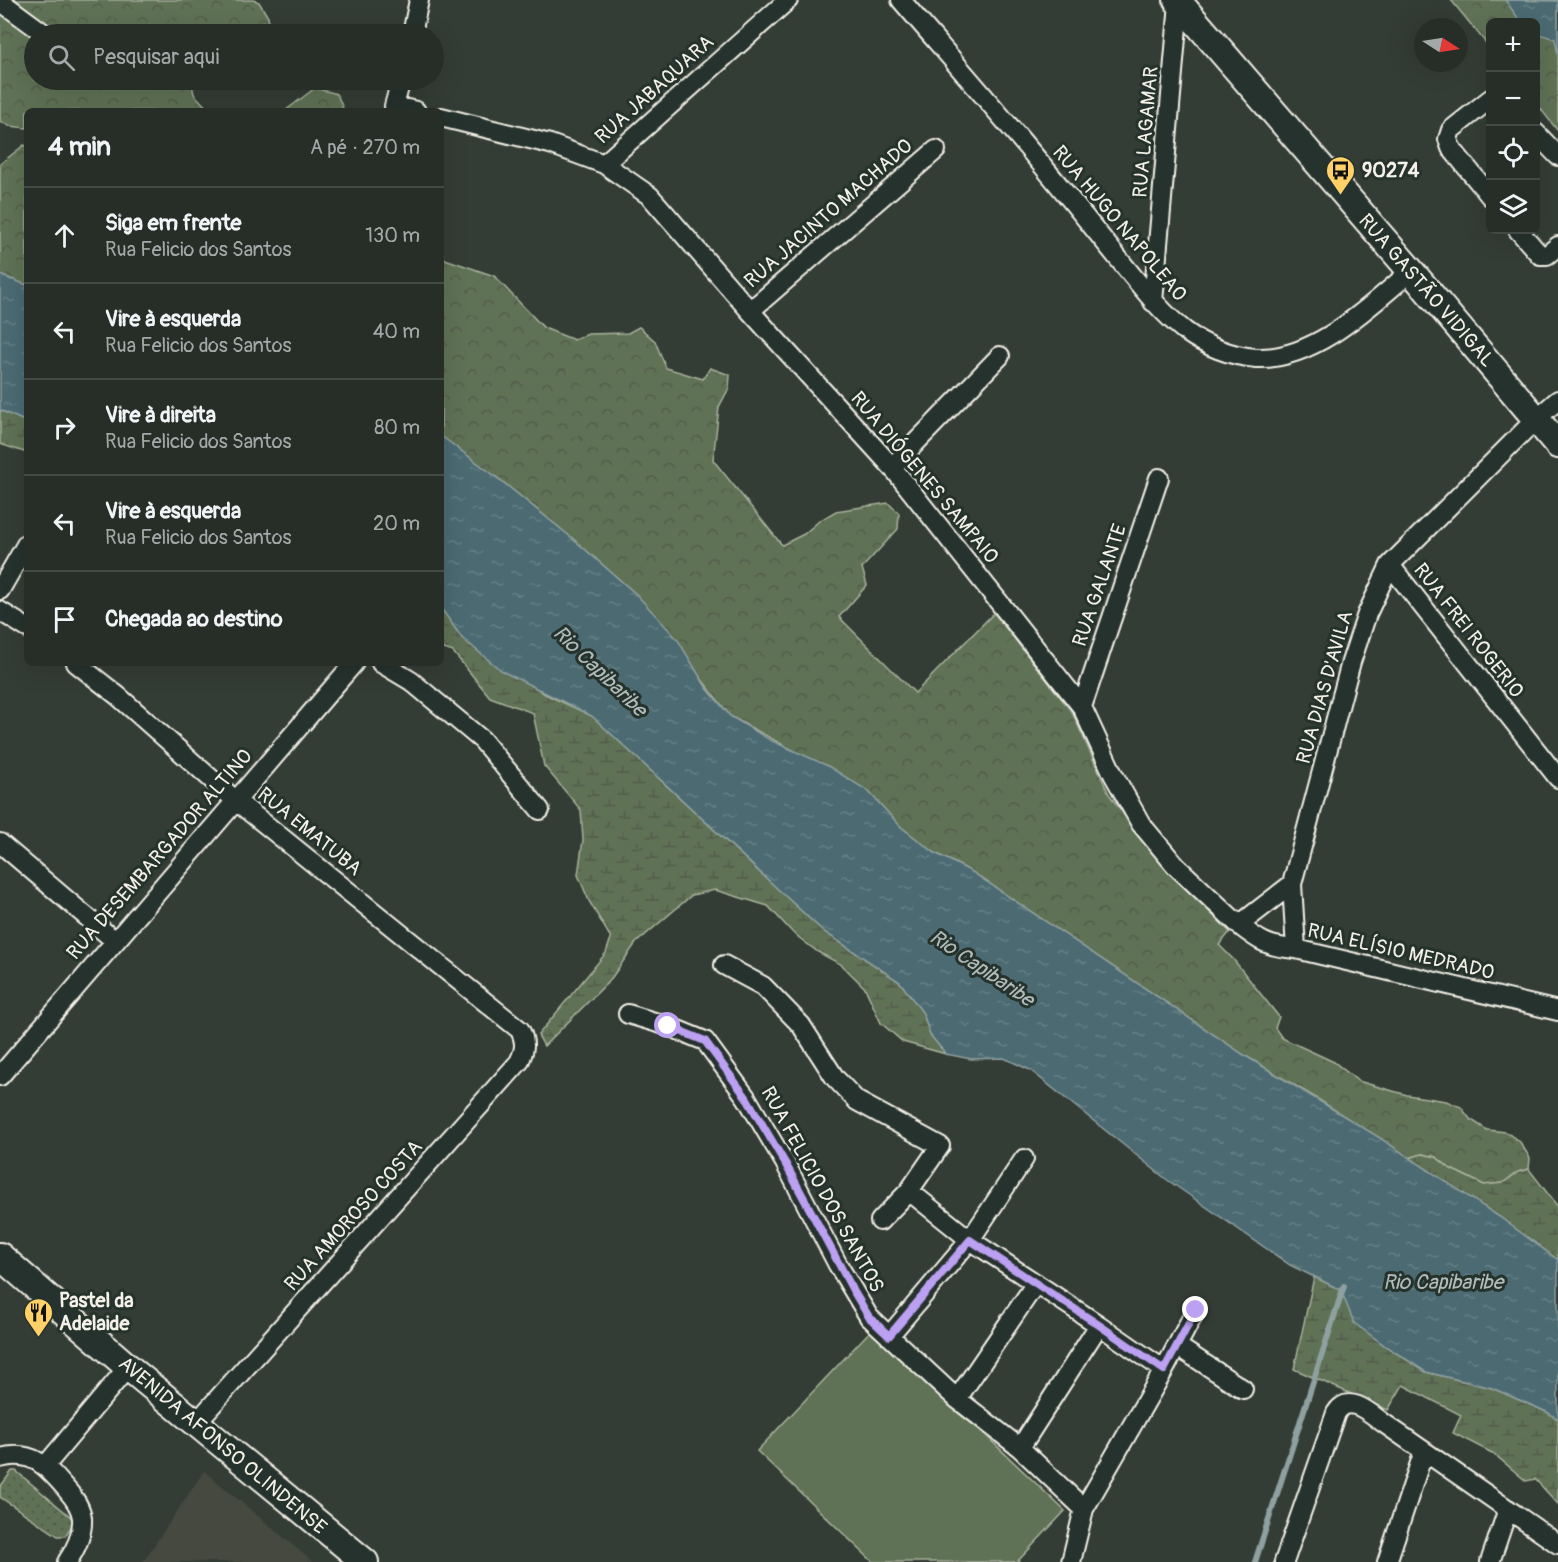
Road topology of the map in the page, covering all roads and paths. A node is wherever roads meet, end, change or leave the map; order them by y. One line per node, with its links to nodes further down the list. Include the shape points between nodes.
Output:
1 (419, 0): 7 (street)
2 (788, 0): 15 (street, RUA JABAQUARA)
3 (901, 0): 20 (street, RUA HUGO NAPOLEAO, via 1043,165)
4 (0, 1): 6 (street)
5 (1178, 1): 19 (street, RUA GASTÃO VIDIGAL); 20 (street, RUA LAGAMAR)
6 (31, 24)
7 (414, 24)
8 (398, 90): 10 (street, via 394,106)
9 (1486, 103): 16 (street, via 1451,130 1448,139)
10 (403, 108)
11 (444, 118): 15 (street, RUA DIÓGENES SAMPAIO, via 550,144)
12 (1540, 137): 14 (street)
13 (936, 150): 21 (street, RUA JACINTO MACHADO)
14 (1558, 156)
15 (604, 164): 21 (street, RUA DIÓGENES SAMPAIO, via 650,196)
16 (1486, 190)
17 (1522, 234): 18 (street, via 1540,255 1547,255)
18 (1558, 246)
19 (1411, 271): 20 (street, RUA HUGO NAPOLEAO, via 1320,341 1278,357 1237,356 1220,350 1184,330); 24 (street, RUA GASTÃO VIDIGAL)
20 (1153, 302)
21 (750, 311): 26 (street, RUA DIÓGENES SAMPAIO)
22 (1000, 356): 26 (street)
23 (1558, 400): 24 (street, RUA DIAS D'AVILA)
24 (1536, 419): 25 (street, RUA GASTÃO VIDIGAL); 29 (street, RUA DIAS D'AVILA)
25 (1558, 445)
26 (892, 467): 36 (street, RUA DIÓGENES SAMPAIO)
27 (1159, 478): 36 (street, RUA GALANTE)
28 (24, 548): 30 (street)
29 (1390, 565): 37 (street, RUA FREI ROGERIO); 41 (street, RUA DIAS D'AVILA, via 1350,662)
30 (0, 590)
31 (0, 611): 32 (street)
32 (24, 626)
33 (80, 666): 38 (street, RUA EMATUBA)
34 (351, 666): 38 (street, RUA DESEMBARGADOR ALTINO)
35 (386, 666): 39 (street, via 411,681 482,740)
36 (1082, 707): 42 (street, RUA DIÓGENES SAMPAIO, via 1142,824 1176,866)
37 (1558, 778)
38 (235, 800): 43 (street, RUA DESEMBARGADOR ALTINO); 48 (street, RUA EMATUBA)
39 (540, 810)
40 (0, 843): 43 (street)
41 (1292, 884): 42 (street); 44 (street, RUA DIAS D'AVILA)
42 (1239, 925): 44 (street, RUA ELÍSIO MEDRADO, via 1274,948)
43 (114, 941): 49 (street, RUA DESEMBARGADOR ALTINO)
44 (1296, 949): 46 (street, RUA ELÍSIO MEDRADO)
45 (724, 965): 51 (street, RUA FELICIO DOS SANTOS, via 763,986 801,1025 835,1078 857,1101 940,1146)
46 (1558, 1011)
47 (628, 1014): 58 (street, RUA FELICIO DOS SANTOS, via 705,1041 746,1097 859,1301)
48 (520, 1030): 64 (street, RUA AMOROSO COSTA, via 525,1045 519,1062)
49 (0, 1076)
50 (1024, 1159): 53 (street)
51 (909, 1191): 52 (street, RUA FELICIO DOS SANTOS); 53 (street)
52 (880, 1221)
53 (970, 1240): 55 (street); 58 (street)
54 (0, 1256): 60 (street, AVENIDA AFONSO OLINDENSE)
55 (1036, 1283): 57 (street); 63 (street)
56 (1196, 1310): 59 (street)
57 (1099, 1325): 61 (street); 65 (street)
58 (889, 1336): 63 (street, RUA FELICIO DOS SANTOS)
59 (1177, 1346): 61 (street); 62 (street)
60 (128, 1367): 64 (street, AVENIDA AFONSO OLINDENSE); 68 (street)
61 (1164, 1370): 69 (street)
62 (1243, 1389)
63 (957, 1399): 65 (street, RUA FELICIO DOS SANTOS)
64 (196, 1423): 73 (street, AVENIDA AFONSO OLINDENSE)
65 (1020, 1448): 69 (street, RUA FELICIO DOS SANTOS)
66 (1424, 1451): 70 (street); 75 (street, via 1356,1404 1344,1404 1336,1413); 76 (street)
67 (0, 1458): 68 (street, via 27,1457)
68 (46, 1465): 72 (street, via 78,1503 82,1517 76,1548)
69 (1084, 1509): 74 (street)
70 (1508, 1509): 71 (street); 77 (street)
71 (1558, 1544)
72 (67, 1562)
73 (365, 1562)
74 (1071, 1562)
75 (1284, 1562)
76 (1387, 1562)
77 (1490, 1562)

